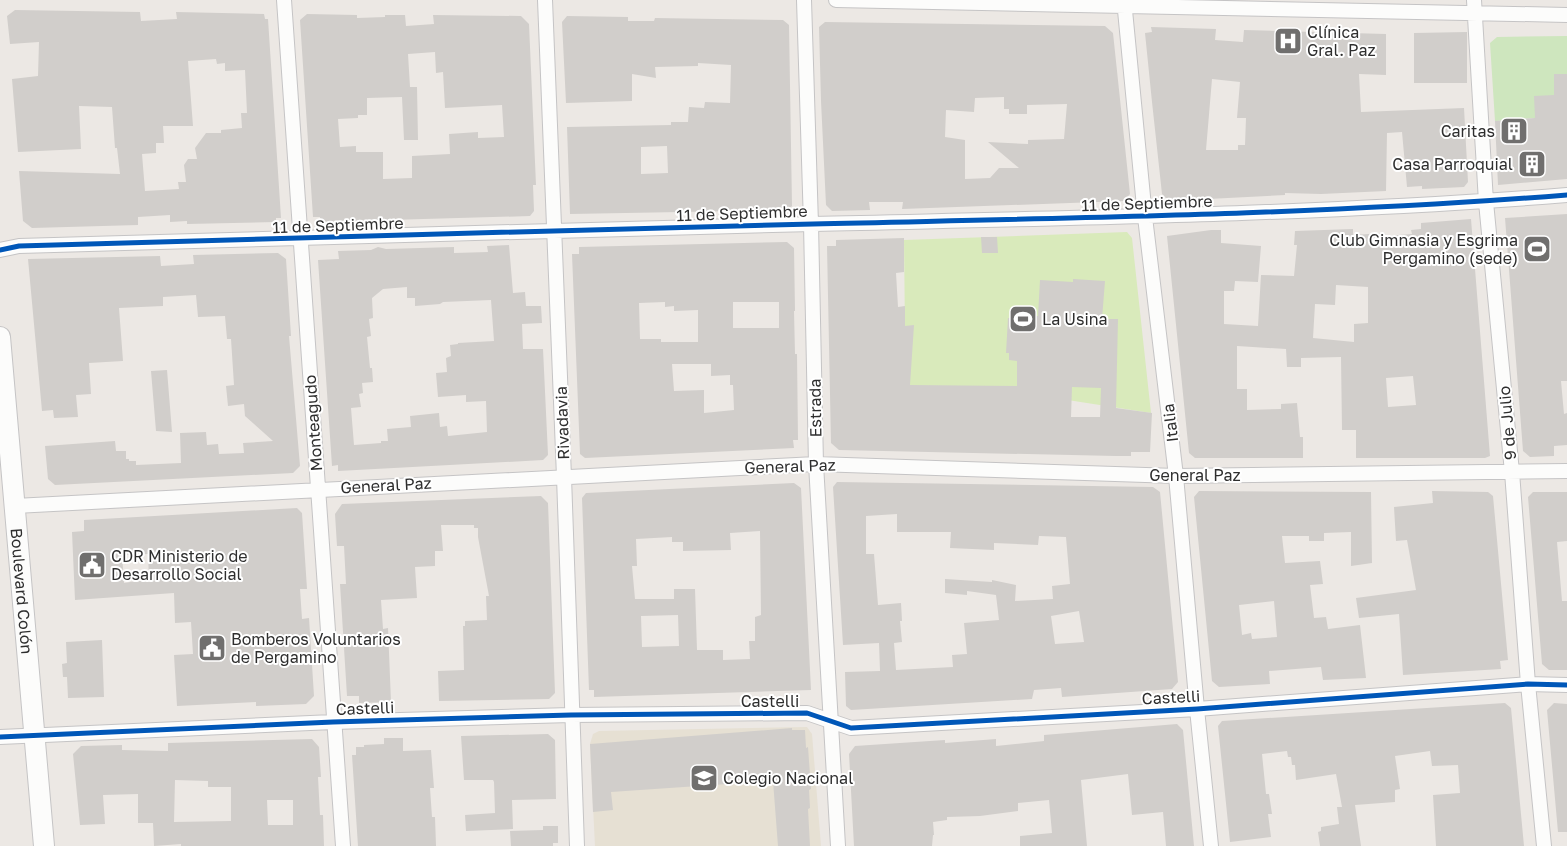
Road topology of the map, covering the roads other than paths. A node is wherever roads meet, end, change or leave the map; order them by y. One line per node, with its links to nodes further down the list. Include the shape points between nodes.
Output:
1 (284, 0): 13 (street, Monteagudo)
2 (544, 0): 12 (street, Rivadavia)
3 (804, 0): 11 (street, Estrada)
4 (836, 0): 5 (street)
5 (1124, 3): 6 (street); 10 (street, Italia)
6 (1475, 7): 7 (street); 9 (street, 9 de Julio)
7 (1567, 15)
8 (1567, 195): 9 (street, 11 de Septiembre)
9 (1486, 202): 10 (street, 11 de Septiembre); 18 (street, 9 de Julio)
10 (1144, 217): 11 (street, 11 de Septiembre); 19 (street, Italia)
11 (811, 224): 12 (street, 11 de Septiembre); 16 (street, Estrada)
12 (554, 231): 13 (street, 11 de Septiembre); 20 (street, Rivadavia)
13 (300, 238): 14 (street, 11 de Septiembre, via 19,246); 22 (street, Monteagudo)
14 (0, 250)
15 (0, 337): 21 (main road, Boulevard Colón)
16 (816, 464): 19 (street, General Paz); 20 (street, General Paz); 28 (street, Estrada)
17 (1567, 471): 18 (street, General Paz)
18 (1512, 472): 19 (street, General Paz); 24 (street, 9 de Julio)
19 (1176, 476): 26 (street, Italia)
20 (564, 477): 22 (street, General Paz); 27 (street, Rivadavia)
21 (6, 484): 23 (main road, Boulevard Colón)
22 (318, 489): 23 (street, General Paz); 29 (street, Monteagudo)
23 (15, 506): 30 (main road, Boulevard Colón)
24 (1528, 684): 25 (street, Castelli); 26 (street, Castelli); 37 (street, 9 de Julio)
25 (1567, 685)
26 (1197, 709): 28 (street, Castelli, via 851,728); 36 (street, Italia)
27 (571, 714): 28 (street, Castelli, via 807,713); 29 (street, Castelli); 34 (street, Rivadavia)
28 (830, 721): 35 (street, Estrada)
29 (333, 722): 30 (street, Castelli); 33 (street, Monteagudo)
30 (35, 735): 31 (street, Castelli); 32 (main road, Boulevard Colón)
31 (0, 737)
32 (44, 846)
33 (343, 846)
34 (577, 846)
35 (838, 846)
36 (1211, 846)
37 (1544, 846)

